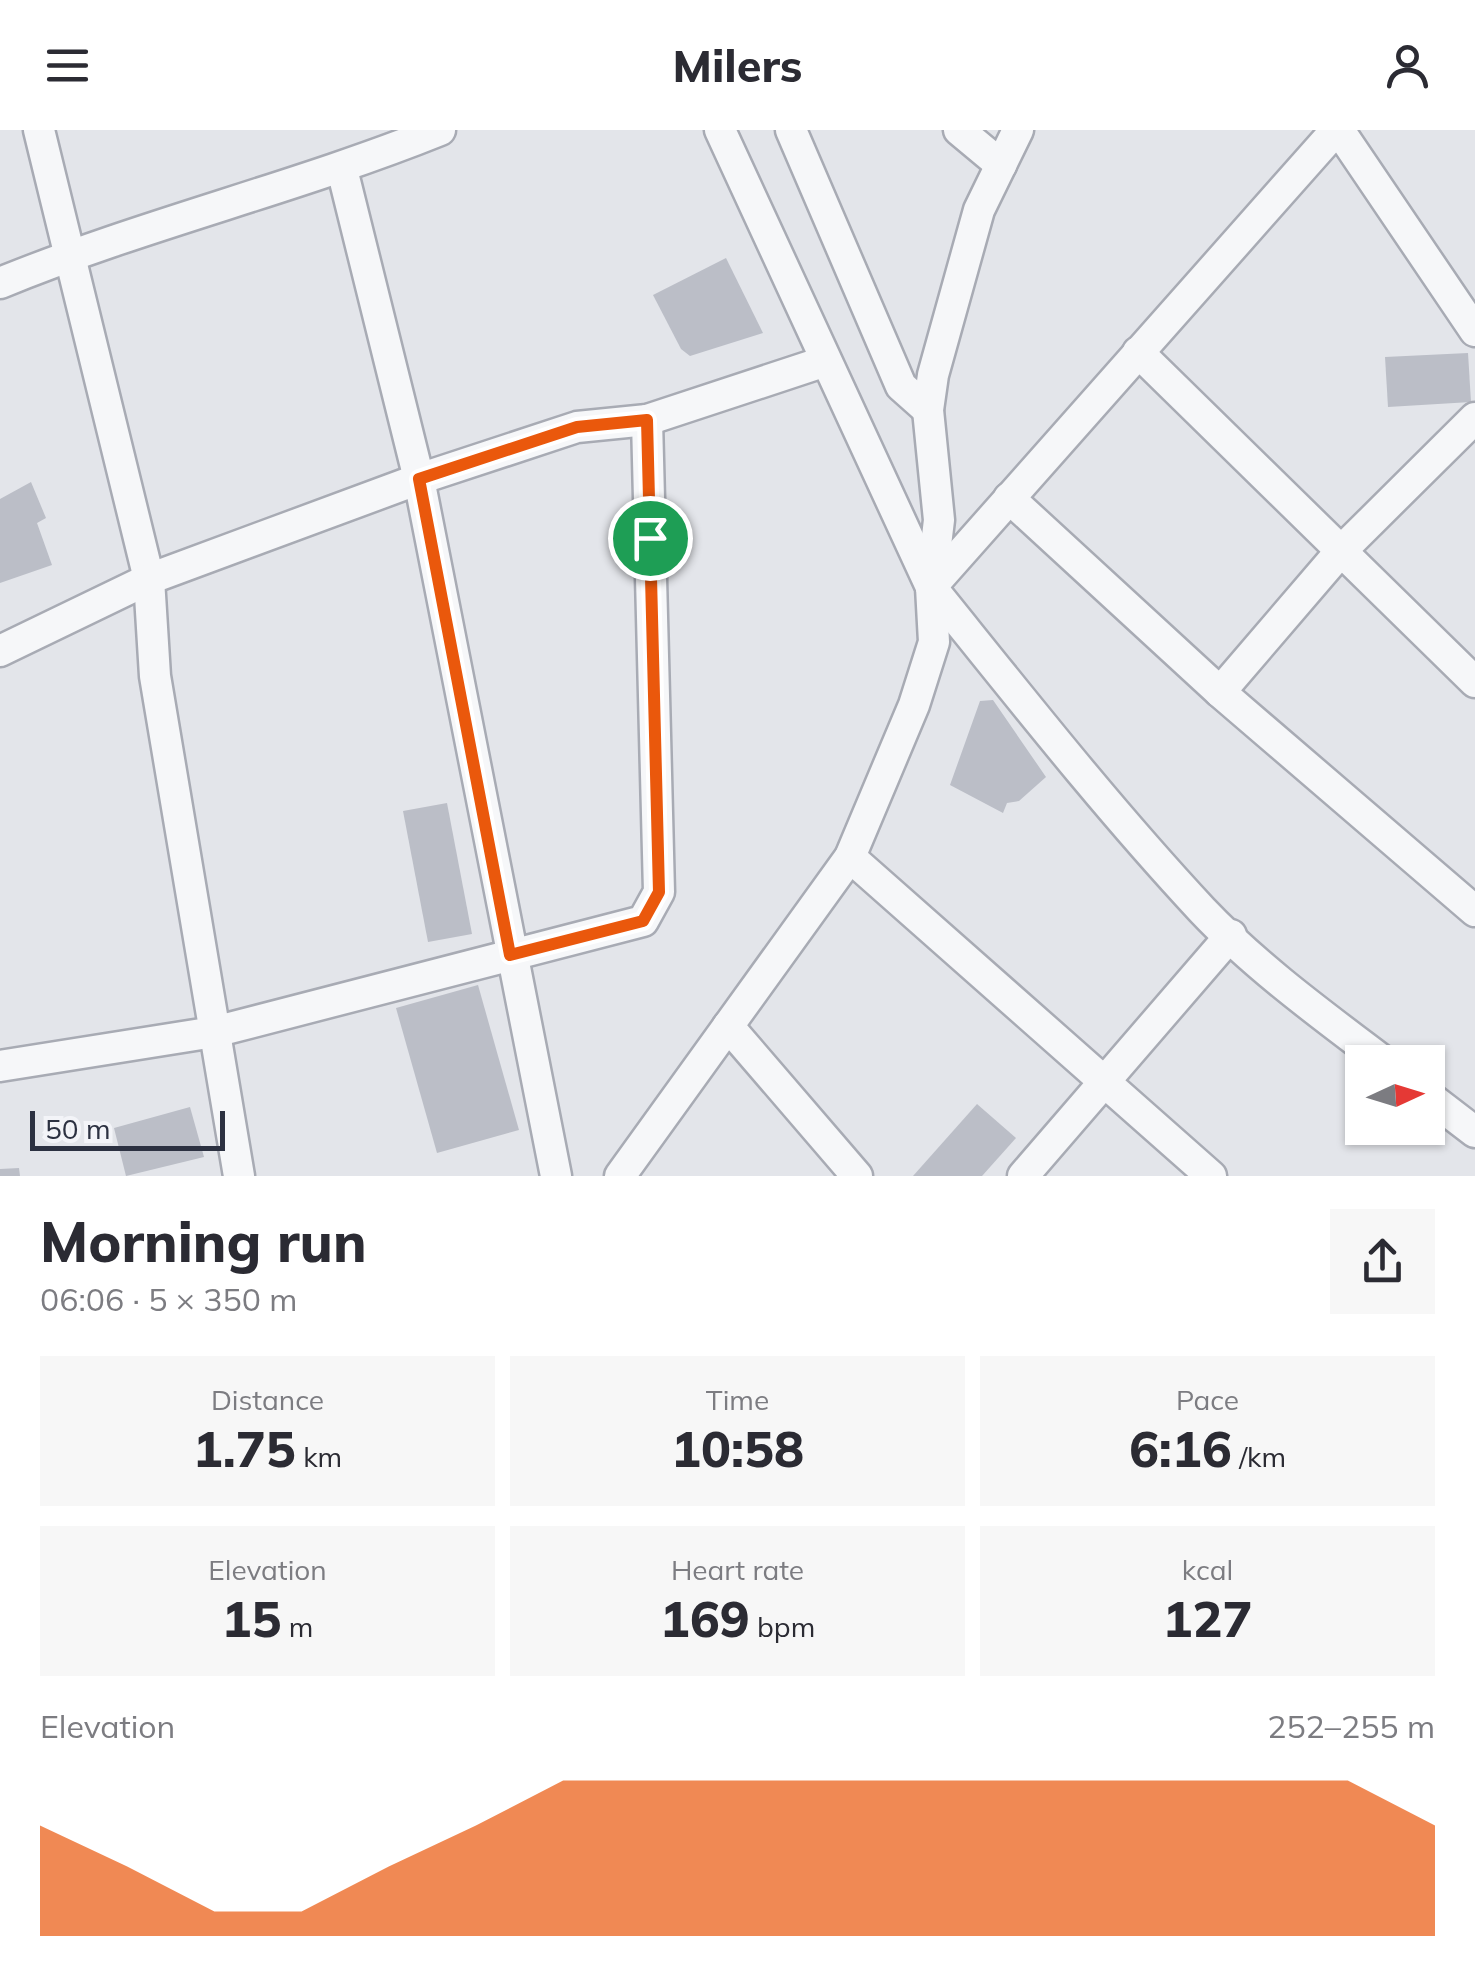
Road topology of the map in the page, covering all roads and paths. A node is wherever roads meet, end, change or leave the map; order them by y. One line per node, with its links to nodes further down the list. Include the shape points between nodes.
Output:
1 (39, 130): 10 (street)
2 (440, 130): 9 (street)
3 (720, 130): 14 (street)
4 (791, 130): 15 (street, via 902,386)
5 (959, 130): 8 (street)
6 (1018, 130): 8 (street)
7 (1337, 130): 12 (street); 13 (street)
8 (1001, 164): 15 (street, via 980,210)
9 (342, 169): 10 (street); 18 (street)
10 (71, 254): 11 (street); 21 (street)
11 (0, 283)
12 (1475, 331)
13 (1138, 352): 19 (street); 20 (street)
14 (826, 361): 17 (street); 22 (street)
15 (928, 410): 22 (street, via 939,520)
16 (1475, 418): 20 (street)
17 (647, 420): 18 (street, via 577,427); 29 (street, via 659,892 643,921)
18 (419, 479): 21 (street); 29 (street)
19 (1009, 498): 22 (street); 25 (street)
20 (1340, 552): 24 (street); 25 (street)
21 (149, 580): 23 (street); 31 (street, via 155,676)
22 (931, 587): 26 (street, via 934,642); 28 (street, via 1085,776)
23 (0, 651)
24 (1475, 682)
25 (1220, 692): 27 (street)
26 (850, 857): 30 (street); 34 (street)
27 (1475, 911)
28 (1231, 935): 32 (street); 34 (street)
29 (510, 955): 31 (street); 38 (street)
30 (728, 1026): 39 (street); 40 (street)
31 (214, 1032): 33 (street); 37 (street)
32 (1362, 1045)
33 (0, 1066)
34 (1104, 1085): 41 (street); 42 (street)
35 (1445, 1109): 36 (street)
36 (1475, 1132)
37 (239, 1176)
38 (553, 1176)
39 (620, 1176)
40 (856, 1176)
41 (1023, 1176)
42 (1212, 1176)

